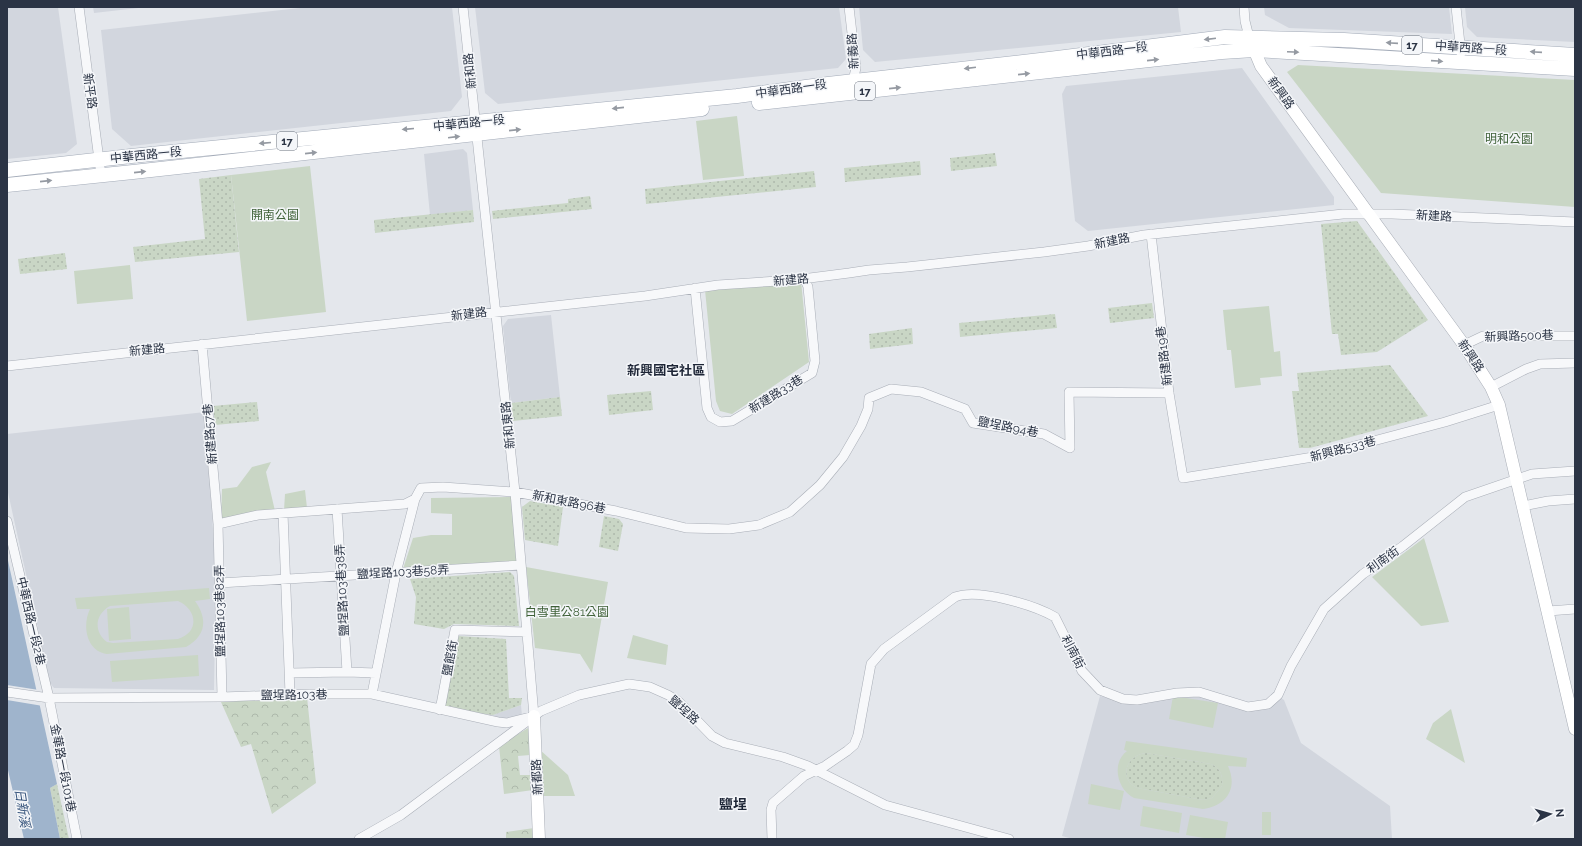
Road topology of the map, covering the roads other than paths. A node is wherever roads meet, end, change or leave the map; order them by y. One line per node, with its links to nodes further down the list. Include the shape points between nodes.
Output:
1 (79, 7): 14 (street, 新平路)
2 (463, 7): 13 (street, 新和路)
3 (849, 7): 12 (street, 新義路, via 856,68)
4 (1244, 7): 6 (street)
5 (1456, 7): 7 (street)
6 (1249, 37): 7 (main road, 中華西路一段 / 17, one-way to 6); 8 (street, 新興路); 12 (main road, 中華西路一段 / 17, one-way to 12, via 1225,37 1049,59)
7 (1461, 48): 9 (main road, 中華西路一段 / 17, one-way to 7); 10 (street)
8 (1254, 50): 10 (main road, 中華西路一段 / 17, one-way to 10); 12 (main road, 中華西路一段 / 17, one-way to 8); 18 (street, 新興路, via 1260,66)
9 (1575, 55)
10 (1462, 62): 11 (main road, 中華西路一段 / 17)
11 (1575, 69)
12 (851, 87): 13 (main road, 中華西路一段 / 17)
13 (476, 128): 14 (main road, 中華西路一段 / 17, one-way to 14); 16 (main road, 中華西路一段 / 17, one-way to 13); 23 (street, 新和東路)
14 (99, 159): 15 (main road, 中華西路一段 / 17); 16 (street, 新平路)
15 (7, 170)
16 (102, 175): 17 (main road, 中華西路一段 / 17, one-way to 16)
17 (7, 185)
18 (1367, 214): 19 (street, 新建路); 20 (street, 新建路, via 1343,214); 26 (street, 新興路)
19 (1575, 222)
20 (1151, 234): 21 (street, 新建路, via 1044,252); 31 (street, 新建路19巷)
21 (805, 279): 22 (street, 新建路); 22 (street, 新建路33巷, via 808,287 815,361 812,373 732,422 720,422 711,417 707,408)
22 (695, 288): 23 (street, 新建路)
23 (496, 311): 25 (street, 新建路); 36 (street, 新和東路)
24 (1575, 336): 26 (street, 新興路500巷, via 1483,336)
25 (202, 344): 28 (street, 新建路); 43 (street, 新建路57巷)
26 (1464, 345): 29 (street, 新興路)
27 (1575, 364): 29 (street, via 1540,364)
28 (7, 366)
29 (1491, 387): 32 (street, 新興路)
30 (891, 389): 31 (street, 鹽埕路94巷, via 921,392 965,409 973,423 1044,434 1070,448 1069,392); 36 (street, 新和東路96巷, via 869,398 868,409 861,426 843,458 820,485 790,512 759,525 729,529 686,528 616,511)
31 (1169, 393): 34 (street, 新建路19巷)
32 (1499, 405): 34 (street, 新興路533巷, via 1313,457); 35 (street, 新興路)
33 (1575, 470): 35 (street, 利南街, via 1532,474)
34 (1183, 478)
35 (1517, 479): 39 (street, 新興路); 63 (street, 利南街, via 1465,497 1363,574 1324,609 1291,666 1278,695 1268,704 1248,708 1199,692 1137,700 1123,699 1100,690 1082,671 1055,617 1000,597 968,594 955,597 884,649 871,664 858,735 854,744)
36 (515, 492): 37 (street, 新和東路96巷, via 421,488); 44 (street, 新和東路)
37 (414, 499): 40 (street, via 398,505); 45 (street)
38 (1575, 499): 39 (street)
39 (1523, 506): 50 (street, 新興路)
40 (337, 509): 41 (street); 46 (street, 鹽埕路103巷38弄)
41 (283, 513): 43 (street, via 258,515); 47 (street)
42 (7, 521): 58 (street, 中華西路一段2巷)
43 (218, 524): 48 (street, 鹽埕路103巷82弄)
44 (521, 565): 45 (street, 鹽埕路103巷58弄); 51 (street, 新和東路)
45 (396, 573): 46 (street, 鹽埕路103巷58弄); 54 (street)
46 (341, 576): 47 (street, 鹽埕路103巷58弄); 53 (street, 鹽埕路103巷38弄)
47 (284, 579): 48 (street, 鹽埕路103巷58弄); 52 (street)
48 (220, 583): 59 (street, 鹽埕路103巷82弄)
49 (1575, 609): 50 (street)
50 (1548, 611): 62 (street, 新興路)
51 (527, 632): 60 (street, 鹽館街, via 455,630); 61 (street, 新和東路)
52 (290, 672): 53 (street, 鹽埕路103巷); 56 (street)
53 (347, 672): 54 (street, 鹽埕路103巷)
54 (376, 673): 57 (street)
55 (7, 692): 58 (street, 鹽埕路103巷)
56 (290, 694): 57 (street, 鹽埕路103巷); 59 (street, 鹽埕路103巷)
57 (372, 694): 60 (street, 鹽埕路103巷)
58 (46, 697): 59 (street, 鹽埕路103巷); 64 (street, 金華路一段101巷)
59 (222, 697)
60 (440, 710): 61 (street, 鹽埕路103巷, via 507,723)
61 (534, 716): 63 (street, 鹽埕路, via 579,695 629,684 650,687 678,701 712,736 725,743 783,757); 65 (street, 鹽埕路, via 401,815); 66 (street, 新都路)
62 (1575, 729)
63 (816, 771): 67 (street, 利南街, via 804,776 773,803); 68 (street, 鹽埕路, via 885,805)
64 (77, 839)
65 (359, 839)
66 (540, 839)
67 (772, 839)
68 (1009, 839)

